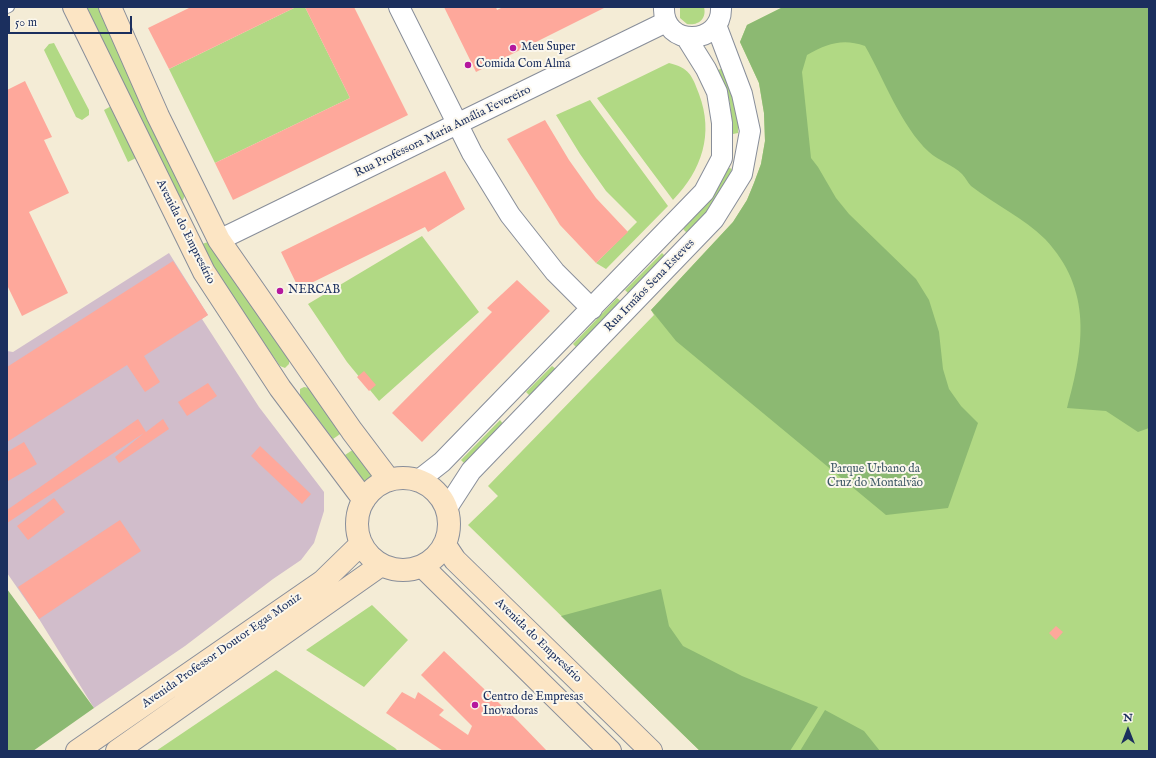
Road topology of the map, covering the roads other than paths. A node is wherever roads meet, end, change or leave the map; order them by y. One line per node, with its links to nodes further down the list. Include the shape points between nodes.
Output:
1 (74, 7): 12 (main road, Avenida do Empresário, via 204,272 280,388)
2 (111, 7): 8 (main road, via 158,116)
3 (399, 7): 7 (street)
4 (665, 15): 6 (street, via 677,34); 7 (street, Rua Professora Maria Amália Fevereiro)
5 (719, 16): 6 (street, via 703,35); 13 (street, Rua Irmãos Sena Esteves, via 750,131 742,174 714,219 471,471)
6 (686, 37): 9 (street, via 717,92 722,123 722,158 704,192)
7 (457, 125): 8 (street, Rua Professora Maria Amália Fevereiro); 9 (street, via 510,215 555,272)
8 (219, 240): 10 (main road)
9 (592, 309): 11 (street, via 442,462)
10 (389, 480): 11 (main road); 12 (main road, via 369,493)
11 (419, 480): 13 (main road, via 439,494)
12 (364, 500): 14 (main road, via 357,521)
13 (447, 508): 15 (main road, via 450,523)
14 (361, 544): 16 (main road); 18 (main road, Avenida Professor Doutor Egas Moniz, via 322,581)
15 (445, 545): 17 (main road, via 431,561); 21 (main road, Avenida do Empresário, via 456,560)
16 (381, 565): 17 (main road, via 403,570); 19 (main road, Avenida Professor Doutor Egas Moniz)
17 (422, 566): 20 (main road)
18 (77, 751)
19 (117, 751)
20 (610, 751)
21 (651, 751)

